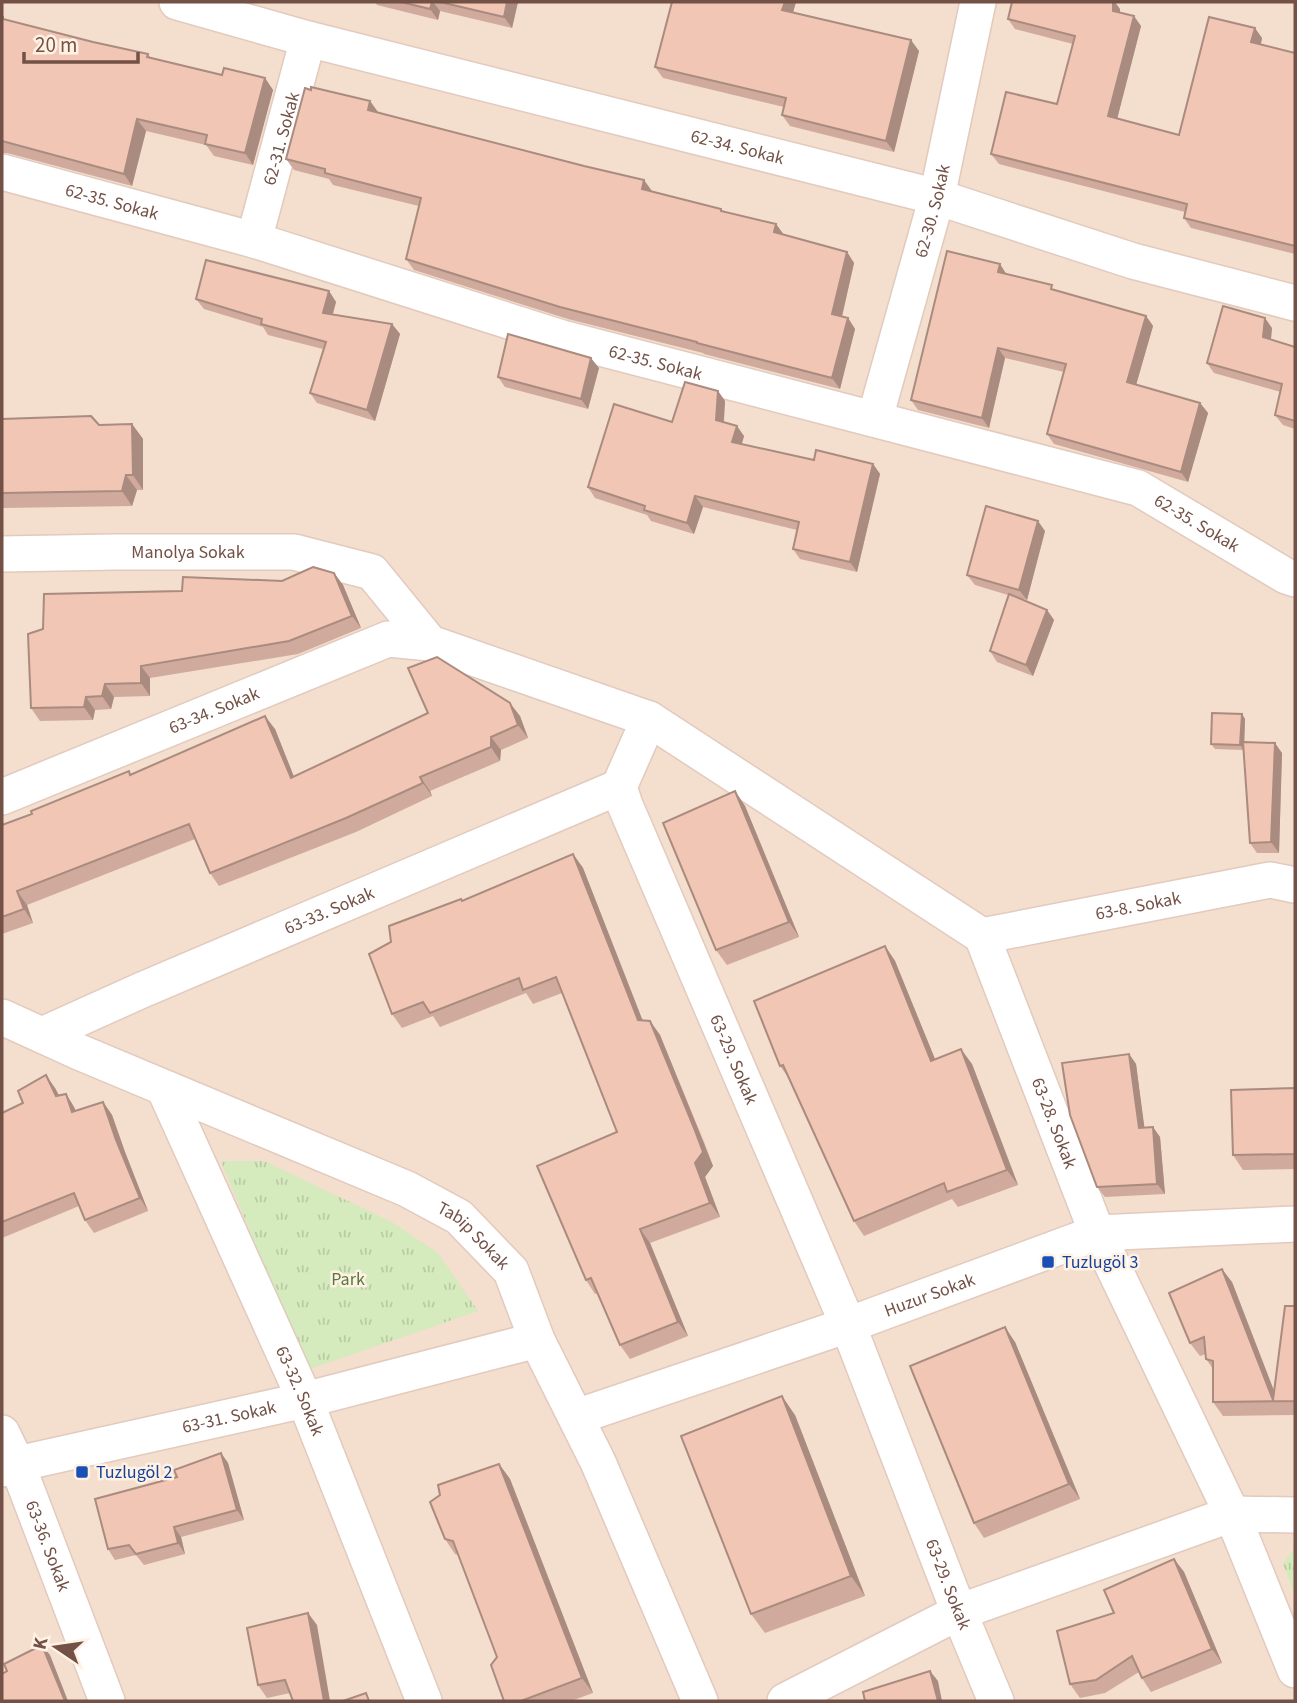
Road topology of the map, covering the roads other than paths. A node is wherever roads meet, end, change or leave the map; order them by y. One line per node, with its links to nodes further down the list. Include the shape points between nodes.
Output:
1 (177, 2): 3 (street, 62-34. Sokak)
2 (978, 2): 6 (street, 62-30. Sokak)
3 (247, 11): 4 (street, 62-34. Sokak)
4 (308, 39): 6 (street, 62-34. Sokak); 7 (street, 62-31. Sokak)
5 (2, 172): 7 (street, 62-35. Sokak)
6 (937, 197): 8 (street, 62-34. Sokak, via 1133,261); 9 (street, 62-30. Sokak)
7 (254, 240): 9 (street, 62-35. Sokak, via 562,338)
8 (1295, 303)
9 (875, 418): 11 (street, 62-35. Sokak, via 1138,488)
10 (2, 554): 12 (street, Manolya Sokak, via 294,552 372,572)
11 (1295, 579)
12 (430, 643): 13 (street); 14 (street, 63-34. Sokak, via 388,639)
13 (649, 719): 15 (street); 17 (street)
14 (7, 784)
15 (619, 787): 19 (street, 63-33. Sokak); 23 (street, 63-29. Sokak)
16 (1295, 884): 17 (street, 63-8. Sokak, via 1270,880)
17 (982, 936): 22 (street, 63-28. Sokak)
18 (2, 1017): 19 (street, Tabip Sokak)
19 (42, 1035): 20 (street, Tabip Sokak)
20 (164, 1088): 24 (street, Tabip Sokak, via 407,1189 458,1217 511,1271); 25 (street, 63-32. Sokak)
21 (1295, 1224): 22 (street, Huzur Sokak)
22 (1097, 1233): 23 (street, Huzur Sokak); 29 (street, 63-28. Sokak)
23 (848, 1325): 26 (street, Huzur Sokak); 31 (street, 63-29. Sokak)
24 (537, 1340): 25 (street, 63-31. Sokak); 26 (street, Tabip Sokak)
25 (305, 1400): 28 (street, 63-31. Sokak); 34 (street, 63-32. Sokak)
26 (576, 1417): 35 (street, Tabip Sokak)
27 (2, 1433): 28 (street, 63-36. Sokak)
28 (9, 1467): 33 (street, 63-36. Sokak)
29 (1232, 1514): 30 (street); 31 (street); 32 (street, 63-28. Sokak)
30 (1295, 1515)
31 (959, 1612): 36 (street); 37 (street, 63-29. Sokak)
32 (1295, 1670)
33 (107, 1701)
34 (424, 1701)
35 (700, 1701)
36 (785, 1701)
37 (996, 1701)

